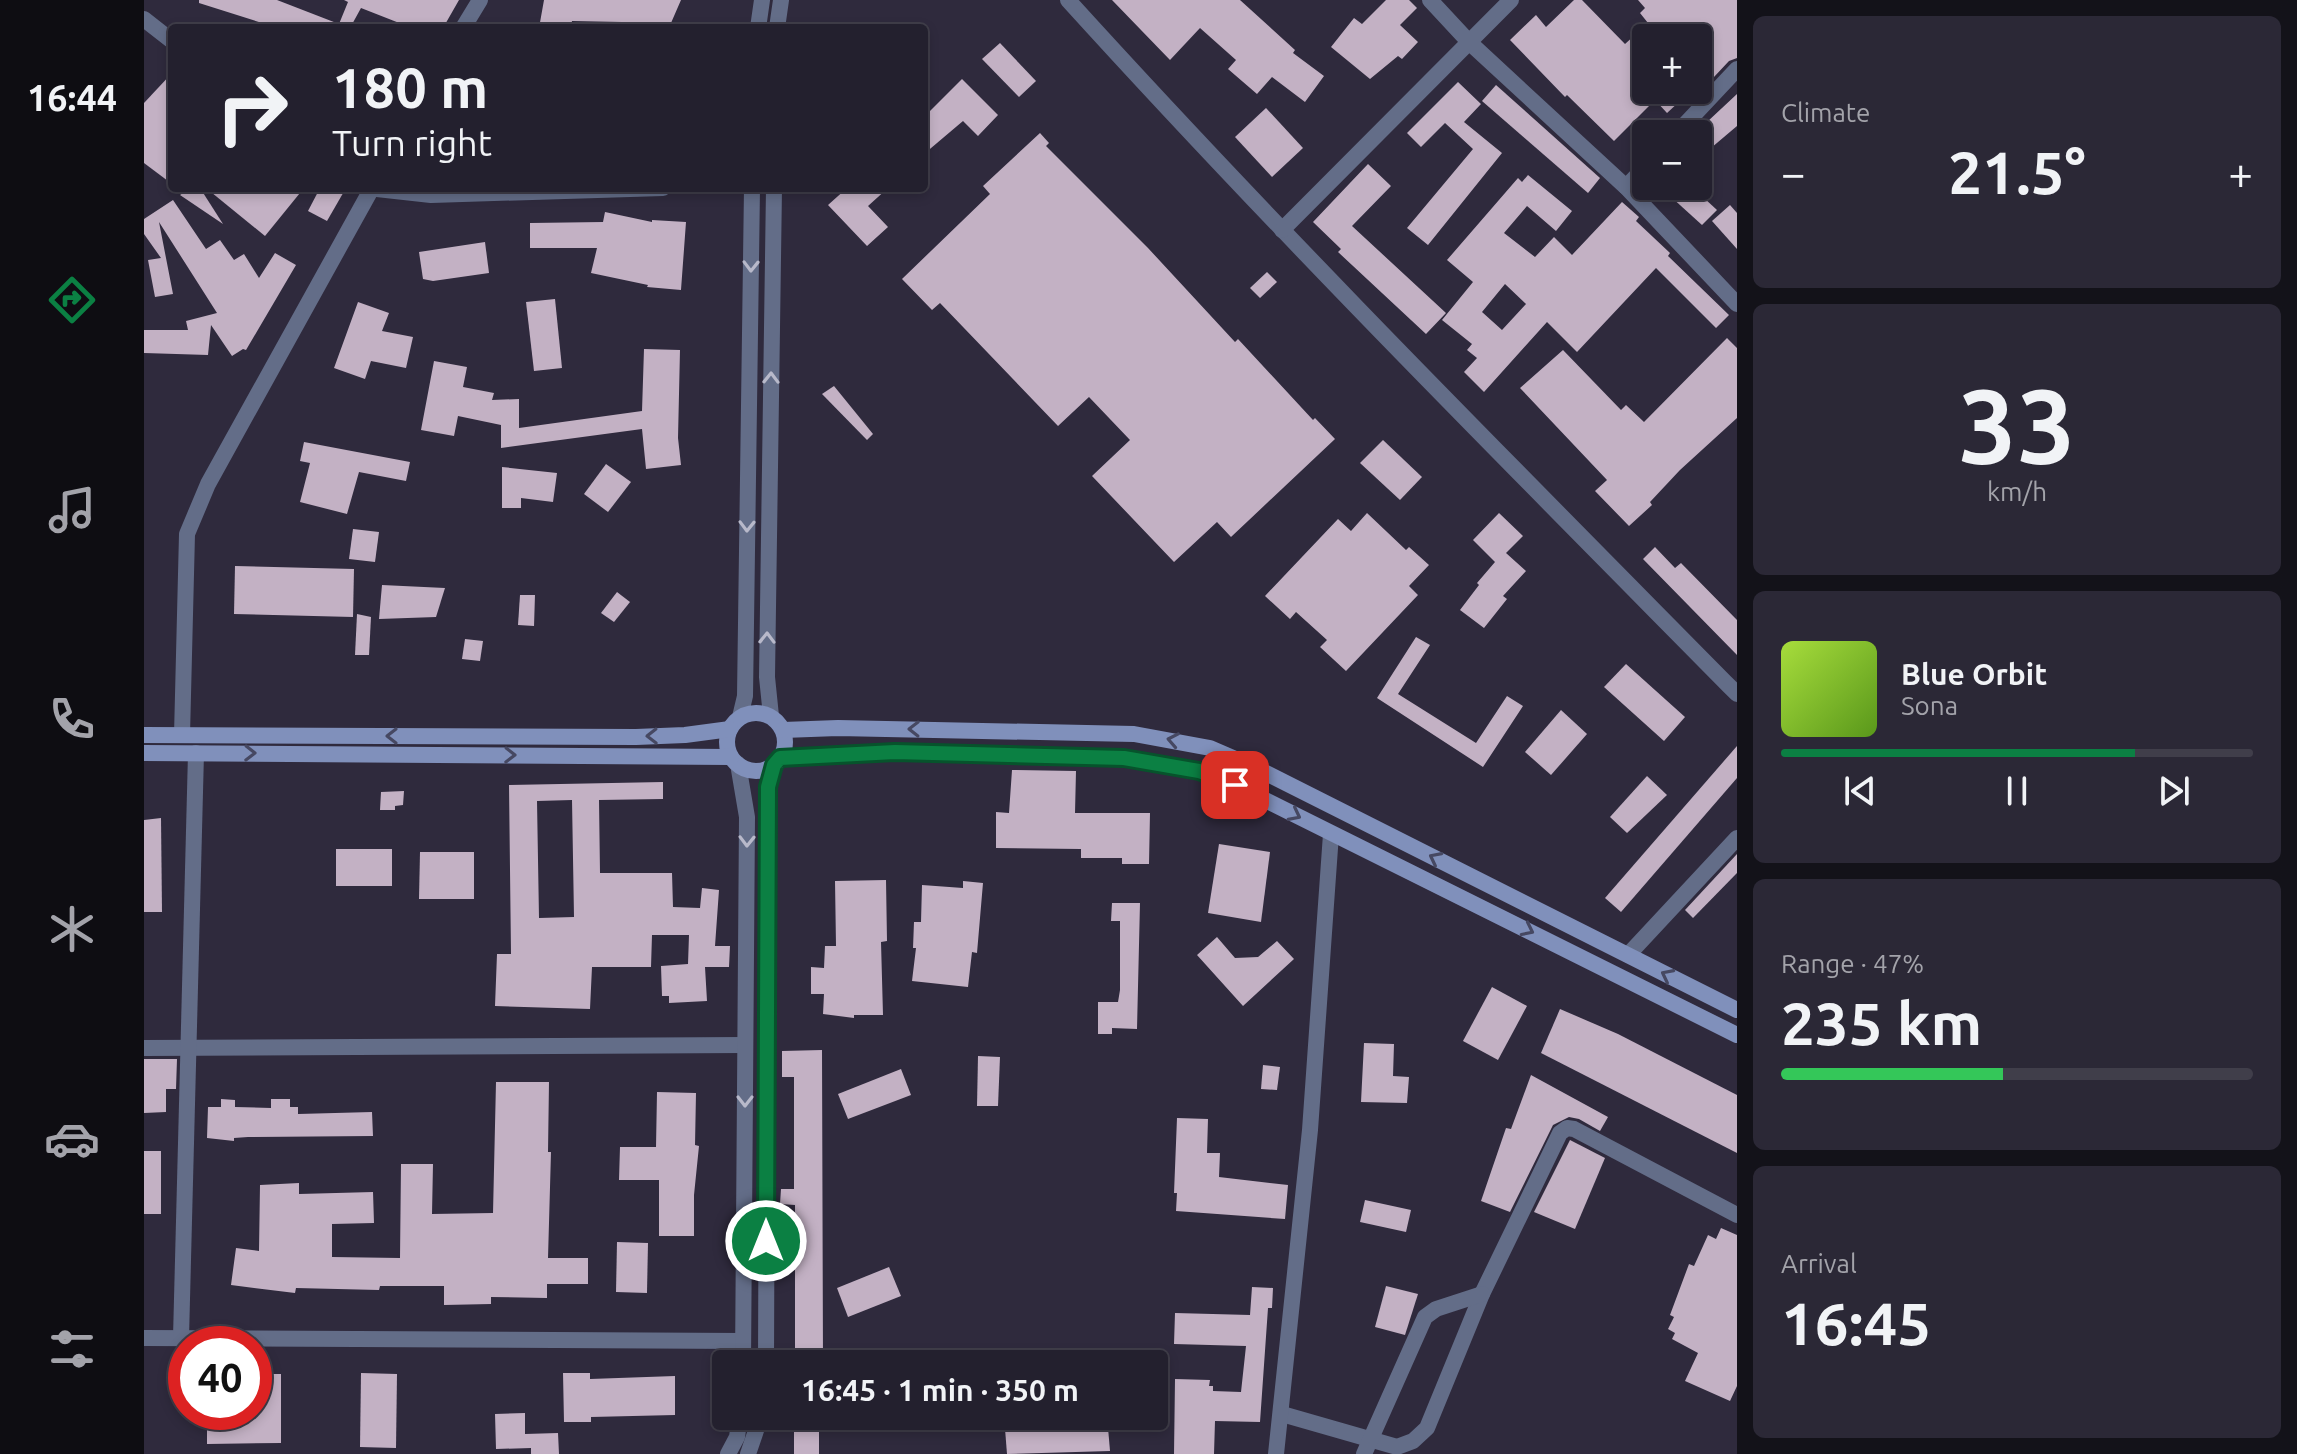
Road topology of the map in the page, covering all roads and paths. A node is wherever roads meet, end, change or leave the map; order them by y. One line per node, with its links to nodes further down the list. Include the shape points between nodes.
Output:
1 (480, 0): 8 (street)
2 (762, 0): 9 (street)
3 (781, 0): 10 (street)
4 (1068, 0): 22 (street)
5 (1430, 0): 12 (street)
6 (1511, 0): 12 (street)
7 (144, 19): 11 (street)
8 (465, 24)
9 (759, 24)
10 (778, 24)
11 (168, 38)
12 (1469, 42): 16 (street); 22 (street)
13 (1737, 69): 14 (street)
14 (1689, 120)
15 (1632, 181): 16 (street)
16 (1626, 187): 23 (street)
17 (368, 192): 29 (street, via 208,484 187,534)
18 (400, 192): 19 (street)
19 (530, 192)
20 (752, 192): 26 (street, one-way to 26, via 745,696)
21 (774, 192): 25 (street, one-way to 21, via 767,677)
22 (1282, 230): 24 (street)
23 (1737, 304)
24 (1737, 694)
25 (771, 716): 26 (main road, via 752,713); 27 (main road)
26 (735, 723): 29 (main road, one-way to 29, via 685,735 636,737); 32 (main road, via 728,748)
27 (783, 730): 33 (main road); 36 (main road, one-way to 27, via 1210,748 1088,731)
28 (144, 735): 29 (main road)
29 (182, 735)
30 (144, 753): 31 (main road)
31 (196, 753): 32 (main road, one-way to 32); 40 (street)
32 (734, 760): 33 (main road, via 755,771); 39 (street, one-way to 39, via 747,817)
33 (777, 761): 34 (main road, one-way to 34, via 895,752 1124,758 1211,776); 50 (street, via 768,787)
34 (1331, 834): 38 (main road, one-way to 38); 51 (street)
35 (1737, 838): 36 (street)
36 (1628, 955): 37 (main road, one-way to 36)
37 (1737, 1010)
38 (1737, 1035)
39 (745, 1045): 40 (street); 48 (street, one-way to 48)
40 (190, 1047): 41 (street); 44 (street)
41 (144, 1048)
42 (1737, 1215): 43 (street, via 1567,1128)
43 (1482, 1294): 54 (street, via 1425,1317); 54 (street, via 1427,1428 1397,1447)
44 (181, 1326)
45 (144, 1338): 46 (street)
46 (168, 1338)
47 (272, 1338): 48 (street)
48 (743, 1341): 49 (street)
49 (743, 1350)
50 (766, 1350)
51 (1282, 1414): 54 (street); 57 (street)
52 (738, 1430): 55 (street)
53 (756, 1430): 56 (street)
54 (1367, 1447)
55 (728, 1454)
56 (748, 1454)
57 (1276, 1454)

